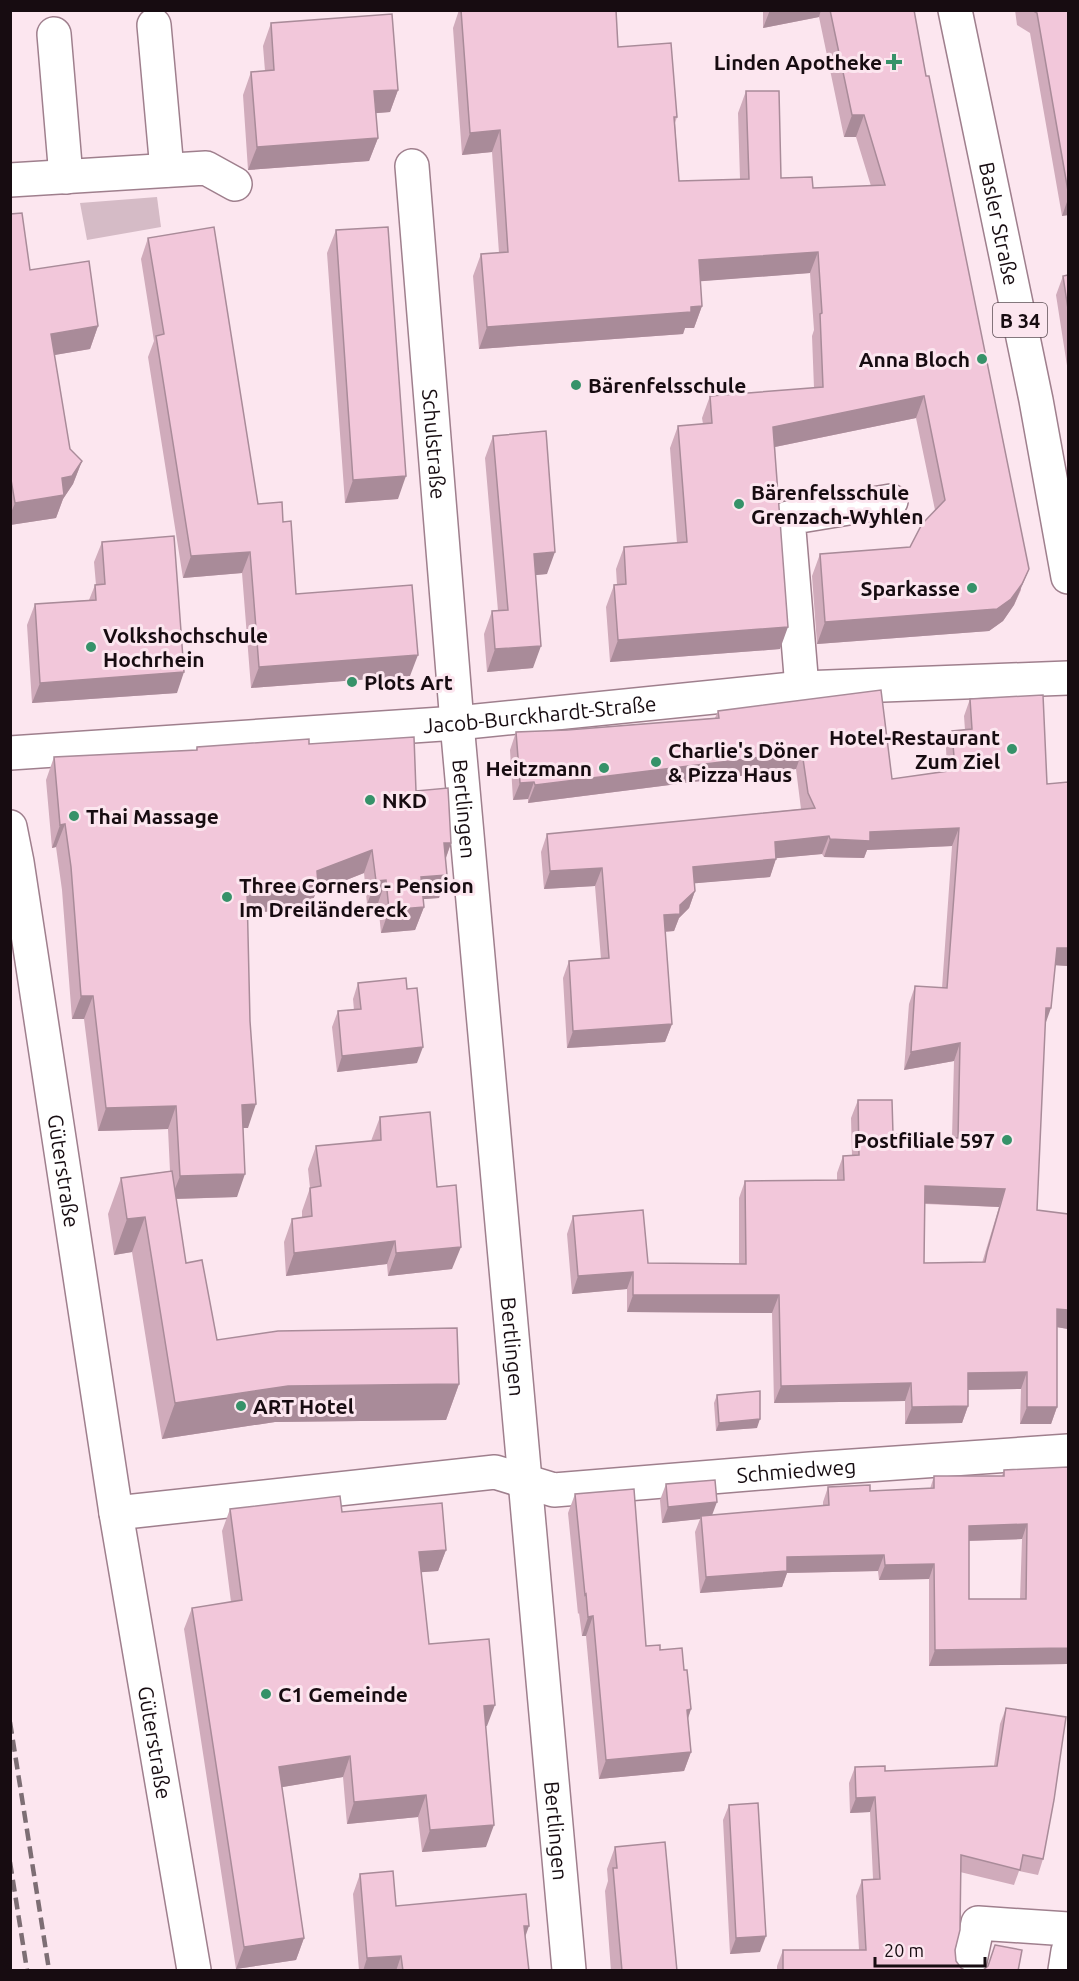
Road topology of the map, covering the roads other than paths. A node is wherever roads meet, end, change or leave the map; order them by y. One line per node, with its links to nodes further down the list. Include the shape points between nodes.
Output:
1 (955, 10): 10 (street, Basler Straße / B 34, via 1036,400)
2 (154, 25): 5 (street)
3 (54, 34): 6 (street)
4 (412, 166): 13 (street, Schulstraße)
5 (167, 170): 6 (street); 8 (street, via 206,168)
6 (66, 177): 7 (street)
7 (10, 180)
8 (235, 184)
9 (891, 501): 12 (street, via 788,518)
10 (1068, 577)
11 (1068, 678): 12 (street, Jacob-Burckhardt-Straße)
12 (802, 688): 13 (street, Jacob-Burckhardt-Straße)
13 (457, 723): 14 (street, Jacob-Burckhardt-Straße); 17 (street, Bertlingen)
14 (10, 753)
15 (10, 827): 18 (street, Güterstraße)
16 (1068, 1451): 17 (street, Schmiedweg, via 554,1490)
17 (524, 1482): 18 (street, via 495,1472); 22 (street, Bertlingen)
18 (116, 1513): 21 (street, Güterstraße)
19 (1068, 1929): 23 (street, via 978,1923)
20 (1068, 1951): 24 (street)
21 (194, 1971)
22 (569, 1971)
23 (968, 1971)
24 (1065, 1971)

